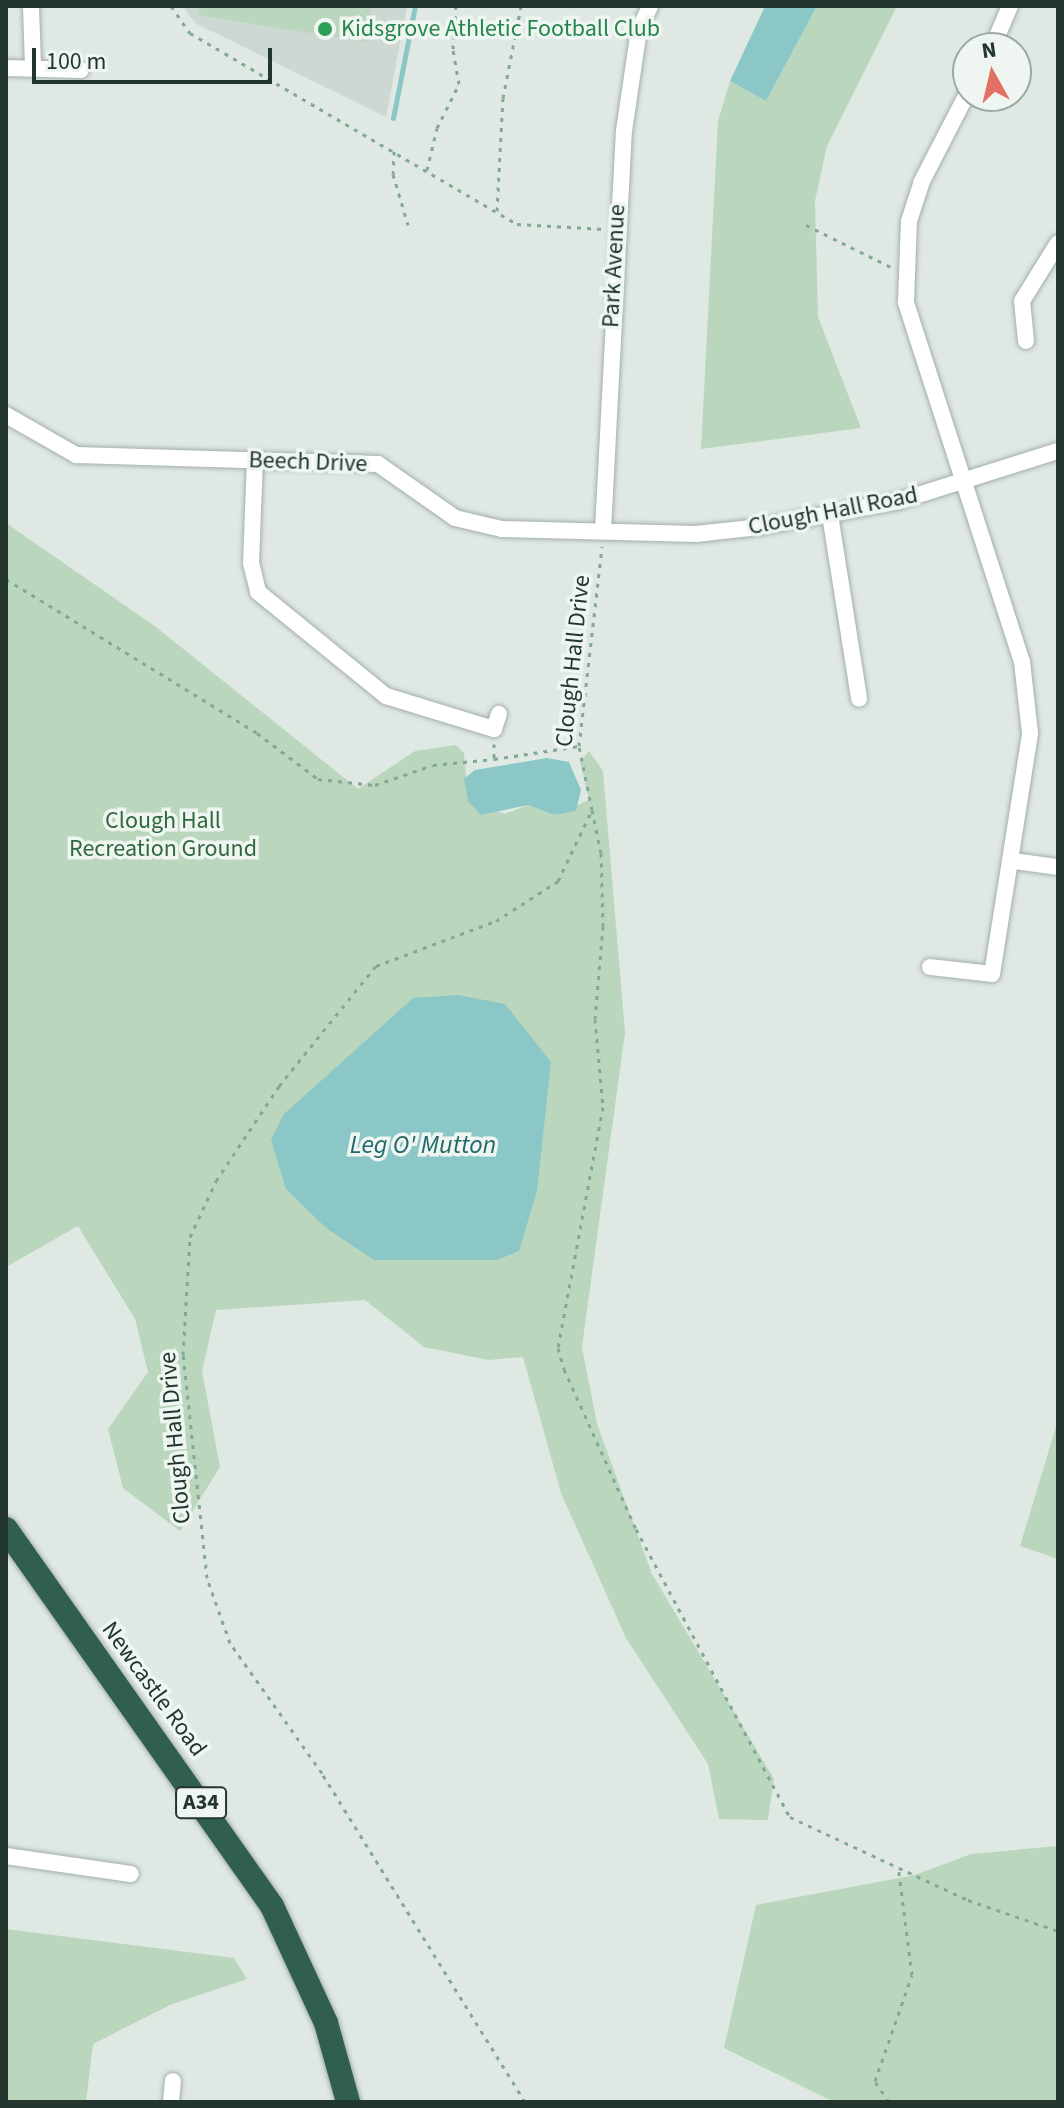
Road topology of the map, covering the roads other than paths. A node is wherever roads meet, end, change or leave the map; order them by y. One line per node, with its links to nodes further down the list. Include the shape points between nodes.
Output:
1 (31, 6): 5 (street)
2 (650, 6): 16 (street, Park Avenue, via 639,30 616,230)
3 (1010, 6): 4 (street)
4 (999, 32)
5 (33, 66): 6 (street); 7 (street)
6 (6, 68)
7 (81, 70)
8 (958, 112): 14 (street, via 921,183 903,273 911,334)
9 (1058, 243): 10 (street, via 1022,301)
10 (1026, 341)
11 (6, 415): 13 (street, Beech Drive, via 76,455)
12 (1058, 451): 14 (street, Clough Hall Road)
13 (255, 459): 16 (street, Beech Drive, via 378,464 473,525); 18 (street, via 251,563 258,592 386,696)
14 (962, 484): 15 (street, Clough Hall Road); 19 (street, via 1028,697 1030,733)
15 (830, 515): 16 (street, Clough Hall Road, via 696,534); 17 (street)
16 (603, 530)
17 (859, 699)
18 (496, 722)
19 (1014, 861): 20 (street); 21 (street, via 992,974)
20 (1058, 867)
21 (930, 967)
22 (6, 1529): 27 (highway, Newcastle Road / A34, via 272,1906 326,2023)
23 (6, 1856): 24 (street)
24 (131, 1874)
25 (173, 2081): 26 (street)
26 (171, 2102)
27 (348, 2102)

